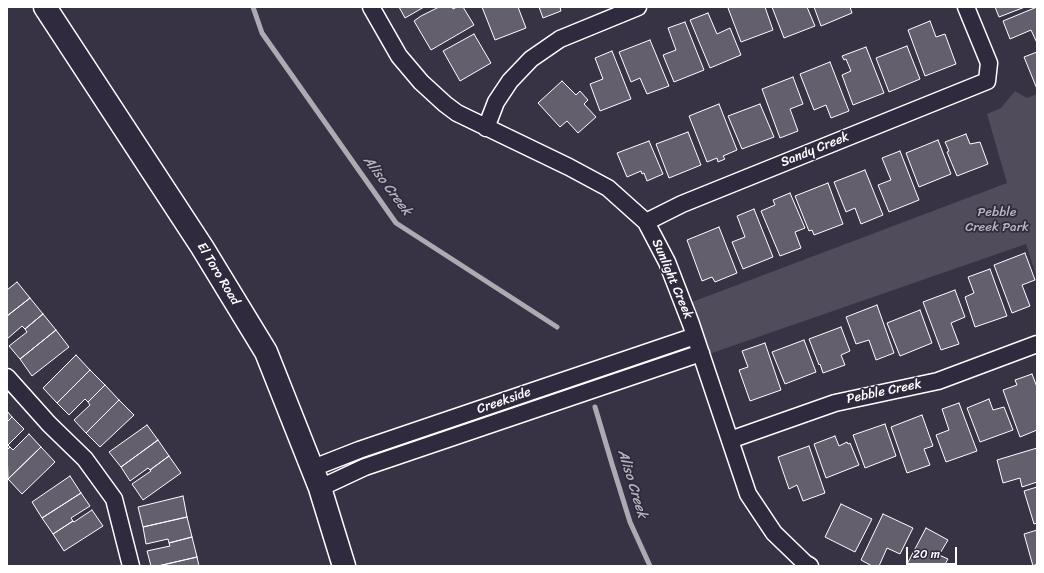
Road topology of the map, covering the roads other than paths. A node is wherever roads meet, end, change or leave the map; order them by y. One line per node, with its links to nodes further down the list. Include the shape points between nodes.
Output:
1 (44, 7): 12 (main road, El Toro Road, via 202,247 266,352)
2 (371, 7): 5 (street, Sunlight Creek, via 400,56 421,82 456,113)
3 (638, 7): 5 (street, via 560,39 531,59 510,81 496,102)
4 (966, 7): 6 (street, Sandy Creek, via 989,63 987,81 682,204)
5 (486, 128): 6 (street, Sunlight Creek, via 608,188)
6 (646, 222): 7 (street, Sunlight Creek, via 667,262)
7 (695, 336): 9 (street, Sunlight Creek); 12 (street, Creekside)
8 (1037, 344): 11 (street, Pebble Creek, via 938,381 835,403)
9 (701, 353): 11 (street, Sunlight Creek); 13 (street, Creekside, via 365,467)
10 (7, 377): 14 (street, via 85,459 114,499)
11 (730, 440): 16 (street, Sunlight Creek, via 748,494 774,533)
12 (313, 468): 13 (main road, El Toro Road)
13 (320, 488): 15 (main road, El Toro Road)
14 (131, 566)
15 (344, 566)
16 (810, 566)

